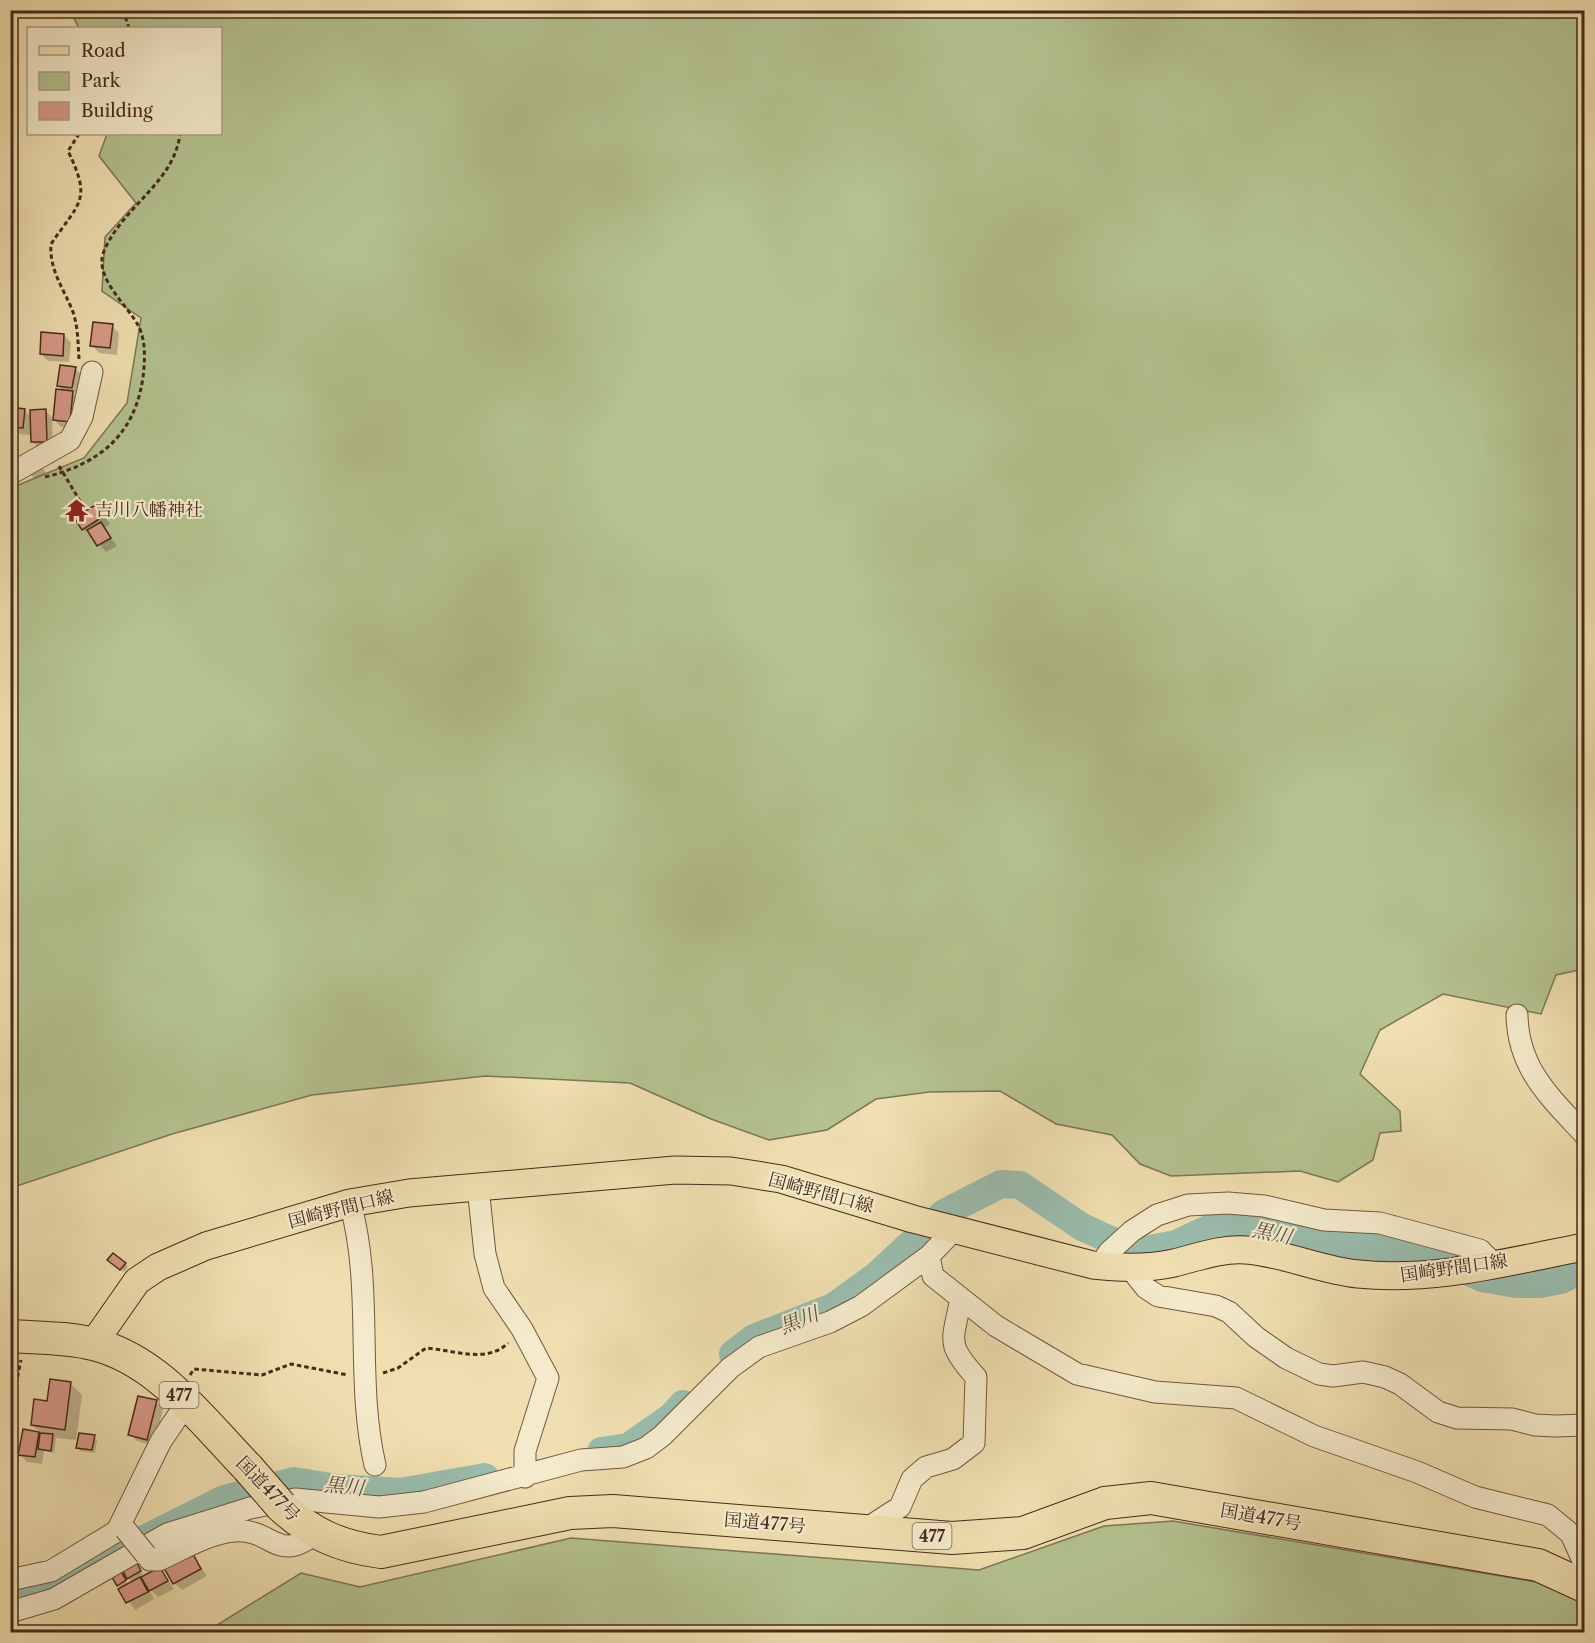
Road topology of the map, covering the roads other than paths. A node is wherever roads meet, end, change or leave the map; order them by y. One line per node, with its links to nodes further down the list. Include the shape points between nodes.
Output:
1 (90, 381): 2 (street, via 82,417 70,440)
2 (10, 474)
3 (1517, 1015): 4 (street, via 1517,1038 1536,1078)
4 (1584, 1134)
5 (478, 1187): 6 (main road, 国崎野間口線); 7 (main road, 国崎野間口線, via 675,1170 731,1172 781,1179); 19 (street, via 485,1254 494,1288 548,1378 525,1451)
6 (350, 1203): 15 (main road, 国崎野間口線, via 206,1246 158,1267 137,1281); 18 (street, via 361,1263 364,1378)
7 (949, 1228): 9 (street); 10 (main road, 国崎野間口線)
8 (1584, 1247): 11 (main road, 国崎野間口線)
9 (929, 1256): 13 (street, via 933,1276); 19 (street, via 861,1306 830,1322 759,1347 730,1368 684,1417 646,1448 623,1457 581,1460)
10 (1105, 1259): 11 (street, via 1132,1232 1157,1215 1188,1205 1228,1203 1263,1206 1324,1220 1380,1223 1480,1250); 12 (main road, 国崎野間口線)
11 (1494, 1264): 12 (main road, 国崎野間口線, via 1400,1277 1356,1274 1245,1250)
12 (1130, 1268): 17 (street, via 1158,1296 1216,1306 1271,1347 1319,1374 1363,1372 1385,1377 1438,1412 1457,1418)
13 (961, 1298): 21 (street, via 953,1345 976,1377 974,1443 953,1459 926,1467 912,1479 900,1507); 23 (street, via 996,1326 1077,1374 1155,1392 1236,1398 1314,1436 1417,1472 1474,1497 1548,1515 1571,1534)
14 (18, 1336): 15 (highway, 国道477号 / 477)
15 (93, 1344): 16 (highway, 国道477号 / 477, via 137,1362)
16 (186, 1404): 20 (street, via 161,1441); 22 (highway, 国道477号 / 477, bridge, via 281,1506)
17 (1584, 1425)
18 (375, 1465)
19 (525, 1477): 26 (street, via 423,1502 379,1507 296,1499 239,1511 167,1534 54,1599)
20 (123, 1525): 22 (street, bridge, via 150,1560 233,1531 254,1532 285,1548 301,1545); 24 (street, via 51,1571)
21 (863, 1531): 22 (highway, 国道477号 / 477, via 613,1511 570,1513 381,1552 352,1548); 25 (highway, 国道477号 / 477, via 952,1538 1023,1533 1106,1503 1151,1498 1538,1565)
22 (316, 1533)
23 (1584, 1563)
24 (10, 1580)
25 (1584, 1586)
26 (10, 1612)

